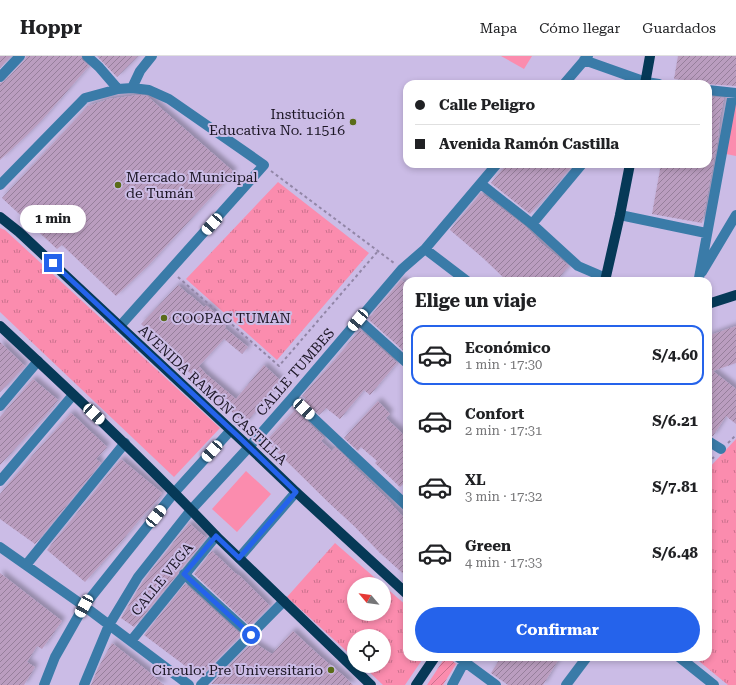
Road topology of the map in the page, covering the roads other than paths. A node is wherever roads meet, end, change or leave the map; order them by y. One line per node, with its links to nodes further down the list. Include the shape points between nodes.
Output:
1 (20, 56): 6 (street)
2 (87, 56): 11 (street)
3 (152, 56): 10 (street, via 140,71)
4 (650, 56): 9 (main road)
5 (586, 58): 7 (street); 8 (street)
6 (0, 77)
7 (567, 80)
8 (638, 80)
9 (646, 80)
10 (132, 88): 11 (street); 34 (street, via 149,90 169,99 264,165)
11 (118, 90): 18 (street, via 85,98)
12 (712, 90): 13 (street)
13 (734, 93): 23 (street)
14 (494, 168): 17 (street, CALLE TUMBES)
15 (579, 168): 22 (street)
16 (629, 168): 19 (main road)
17 (481, 184): 22 (street); 24 (street, CALLE TUMBES)
18 (0, 185)
19 (620, 215): 23 (street); 27 (main road)
20 (736, 215): 29 (street)
21 (0, 217): 34 (main road, AVENIDA RAMÓN CASTILLA)
22 (532, 224): 26 (street, via 578,266)
23 (706, 233): 28 (street)
24 (424, 248): 25 (street); 32 (street, CALLE TUMBES, via 402,269)
25 (462, 277)
26 (600, 277)
27 (607, 277)
28 (699, 277)
29 (700, 277)
30 (736, 295): 31 (main road)
31 (712, 303)
32 (358, 320): 35 (street); 38 (street, CALLE TUMBES)
33 (0, 326): 36 (main road)
34 (120, 326): 40 (main road, AVENIDA RAMÓN CASTILLA)
35 (403, 359)
36 (38, 361): 37 (main road); 39 (street)
37 (74, 395): 41 (main road); 45 (street)
38 (292, 398): 43 (street, CALLE TUMBES); 48 (street)
39 (0, 406)
40 (231, 430): 43 (main road, AVENIDA RAMÓN CASTILLA); 47 (street)
41 (125, 443): 47 (main road); 53 (street)
42 (712, 443): 44 (street)
43 (249, 447): 46 (main road, AVENIDA RAMÓN CASTILLA); 49 (street, CALLE TUMBES)
44 (721, 449)
45 (0, 481)
46 (296, 492): 52 (street); 55 (main road, AVENIDA RAMÓN CASTILLA)
47 (174, 493): 49 (main road); 57 (street)
48 (403, 502)
49 (192, 510): 50 (main road); 58 (street, CALLE TUMBES, via 138,577)
50 (216, 536): 52 (main road); 54 (street, CALLE VEGA)
51 (0, 547): 53 (street)
52 (239, 558): 56 (main road)
53 (26, 565): 57 (street)
54 (184, 574): 59 (street); 60 (street, CALLE VEGA)
55 (403, 590)
56 (284, 602): 59 (street); 70 (main road)
57 (84, 606): 58 (street); 66 (street, via 55,657)
58 (109, 625): 60 (street); 67 (street, CALLE TUMBES)
59 (251, 635): 69 (street)
60 (131, 641): 68 (street)
61 (432, 661): 71 (main road)
62 (462, 661): 72 (street)
63 (467, 661): 73 (street)
64 (584, 661): 74 (street)
65 (685, 661): 75 (street)
66 (44, 685)
67 (84, 685)
68 (189, 685)
69 (201, 685)
70 (371, 685)
71 (416, 685)
72 (452, 685)
73 (496, 685)
74 (566, 685)
75 (714, 685)

